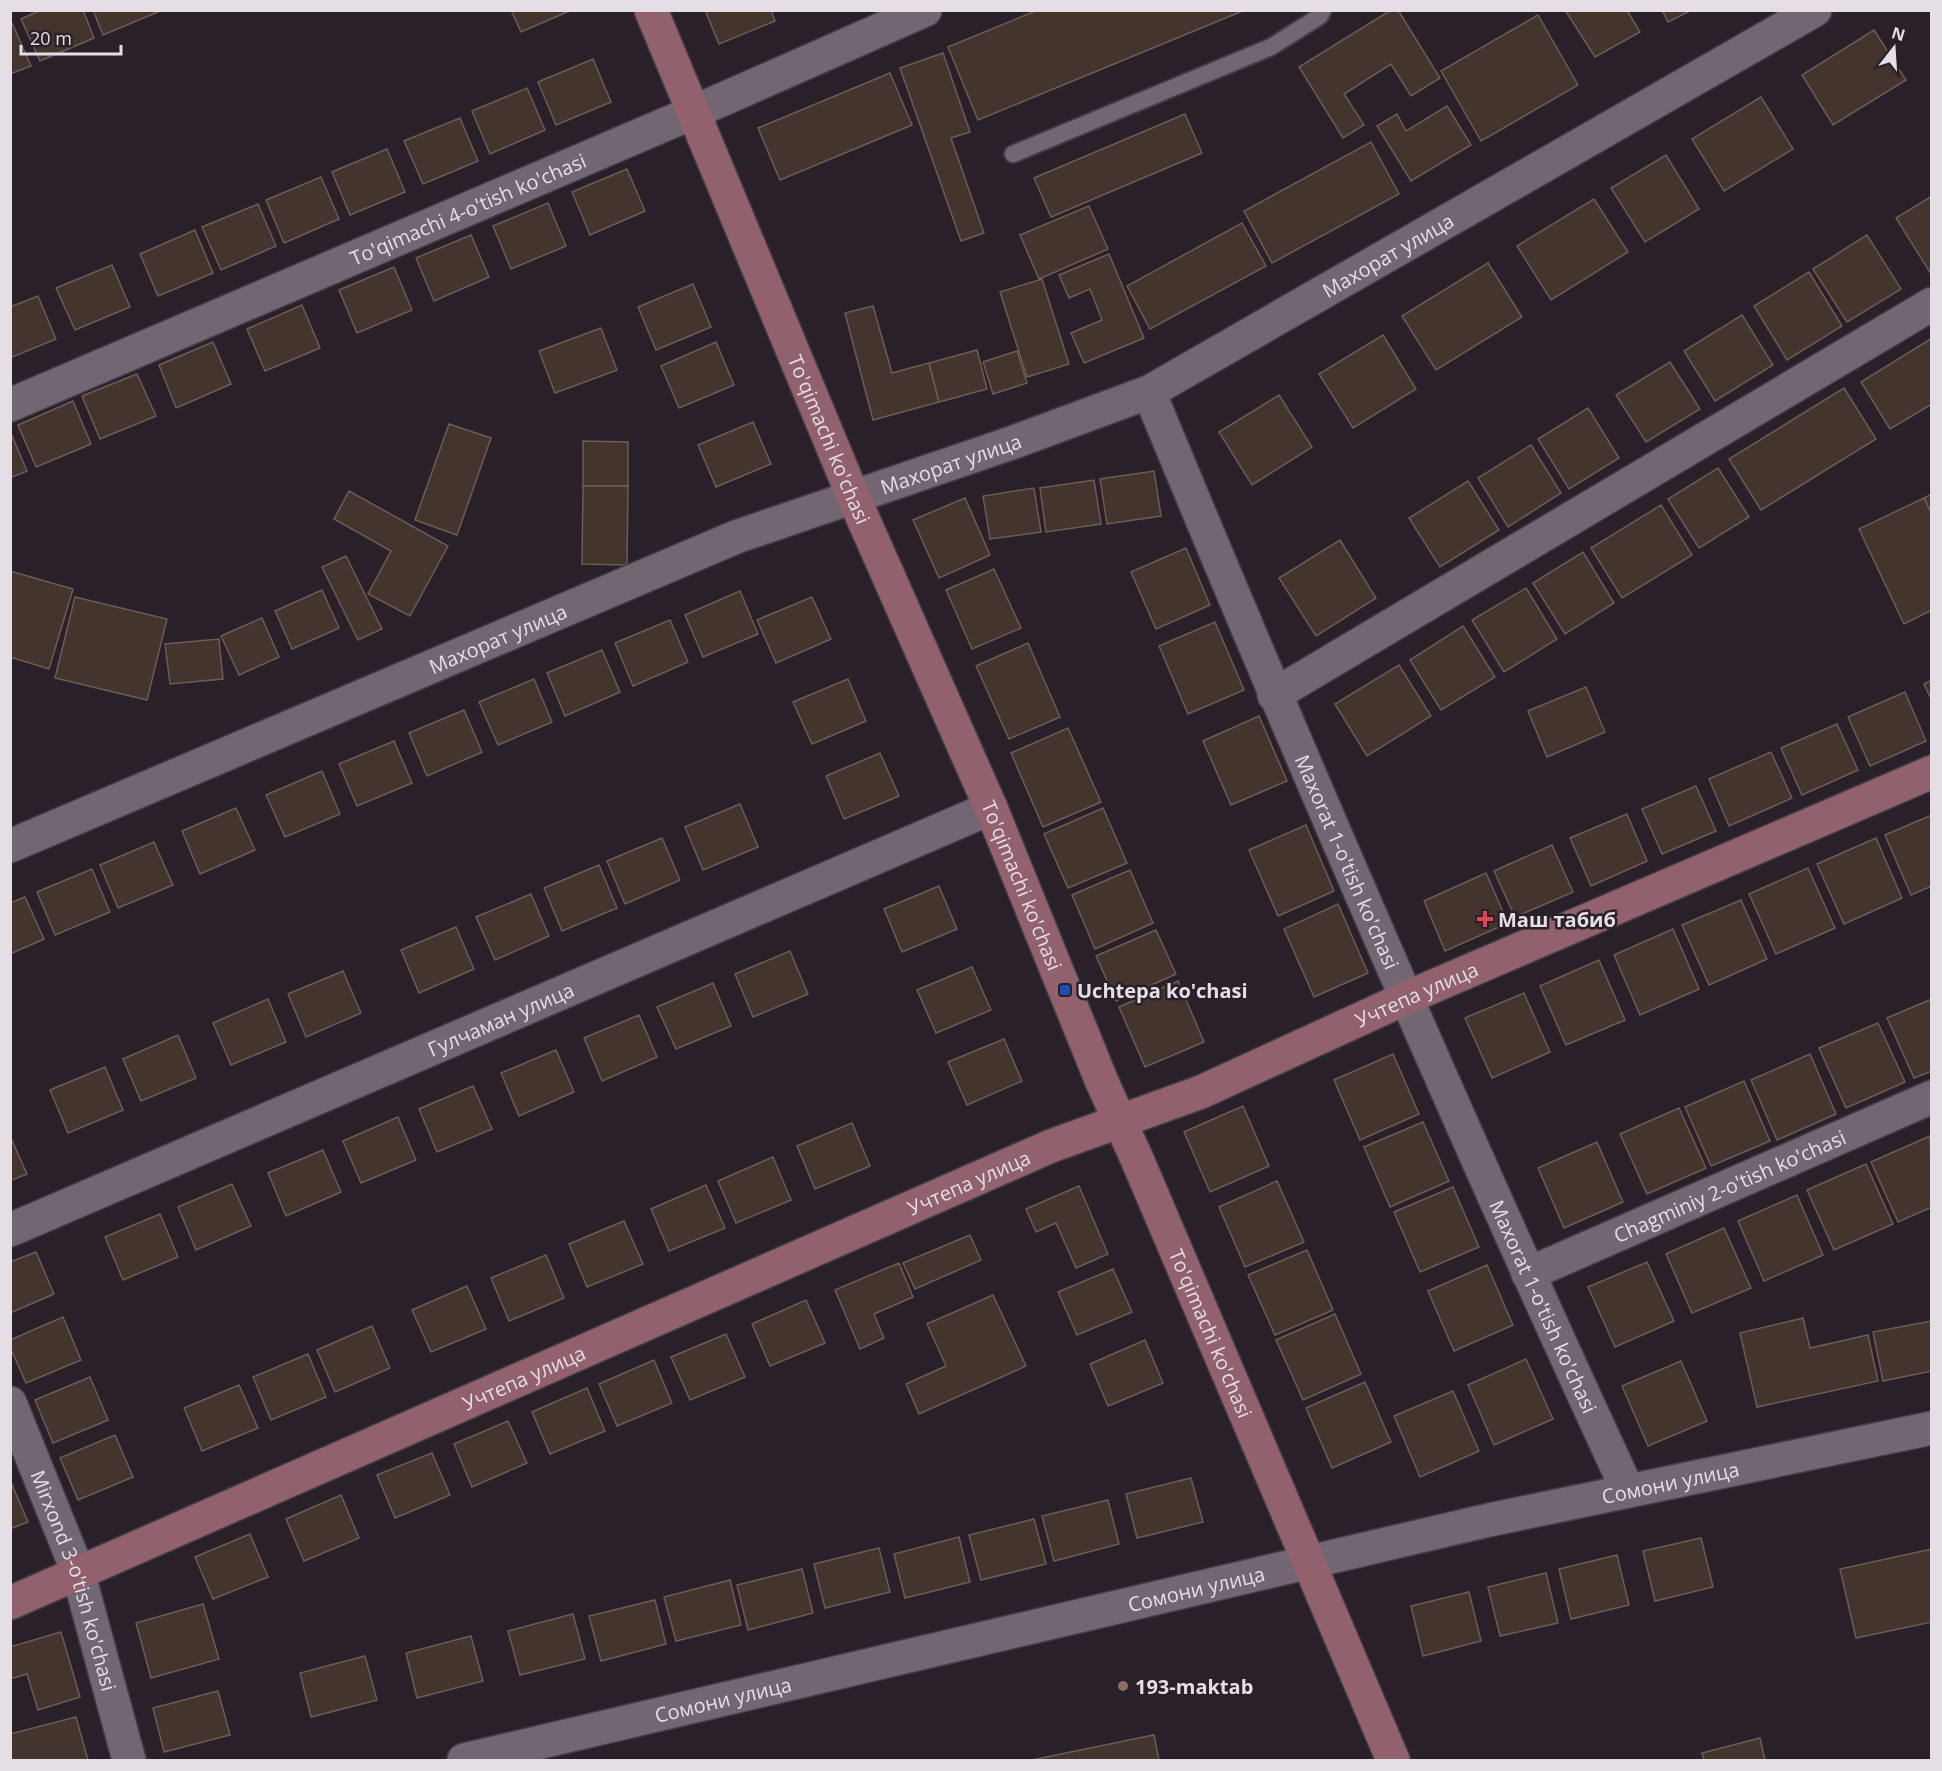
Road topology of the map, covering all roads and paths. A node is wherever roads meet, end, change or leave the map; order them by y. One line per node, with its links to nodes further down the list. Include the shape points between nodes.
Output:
1 (651, 10): 5 (street, To'qimachi ko'chasi)
2 (926, 10): 5 (street, To'qimachi 4-o'tish ko'chasi)
3 (1323, 10): 6 (lane, via 1320,16 1271,47)
4 (1815, 10): 8 (street, Махорат улица)
5 (694, 112): 9 (street, To'qimachi 4-o'tish ko'chasi); 10 (street, To'qimachi ko'chasi)
6 (1013, 154)
7 (1932, 304): 11 (street)
8 (1149, 392): 10 (street, Махорат улица); 11 (street, Maxorat 1-o'tish ko'chasi)
9 (10, 405)
10 (853, 496): 13 (street, To'qimachi ko'chasi); 14 (street, Махорат улица, via 736,537)
11 (1274, 695): 15 (street, Maxorat 1-o'tish ko'chasi)
12 (1932, 772): 15 (street, Учтепа улица)
13 (991, 808): 17 (street, To'qimachi ko'chasi); 18 (street, Гулчаман улица)
14 (10, 846)
15 (1406, 998): 17 (street, Учтепа улица, via 1201,1092); 19 (street, Maxorat 1-o'tish ko'chasi)
16 (1932, 1097): 19 (street, Chagminiy 2-o'tish ko'chasi)
17 (1120, 1120): 23 (street, To'qimachi ko'chasi); 24 (street, Учтепа улица, via 1051,1146)
18 (10, 1230)
19 (1528, 1274): 22 (street, Maxorat 1-o'tish ko'chasi)
20 (10, 1403): 24 (street, Mirxond 3-o'tish ko'chasi)
21 (1932, 1428): 22 (street, Сомони улица)
22 (1628, 1491): 23 (street, Сомони улица)
23 (1309, 1562): 27 (street, Сомони улица); 28 (street, To'qimachi ko'chasi)
24 (78, 1572): 25 (street, Учтепа улица); 26 (street, Mirxond 3-o'tish ko'chasi)
25 (10, 1603)
26 (129, 1761)
27 (464, 1761)
28 (1393, 1761)

